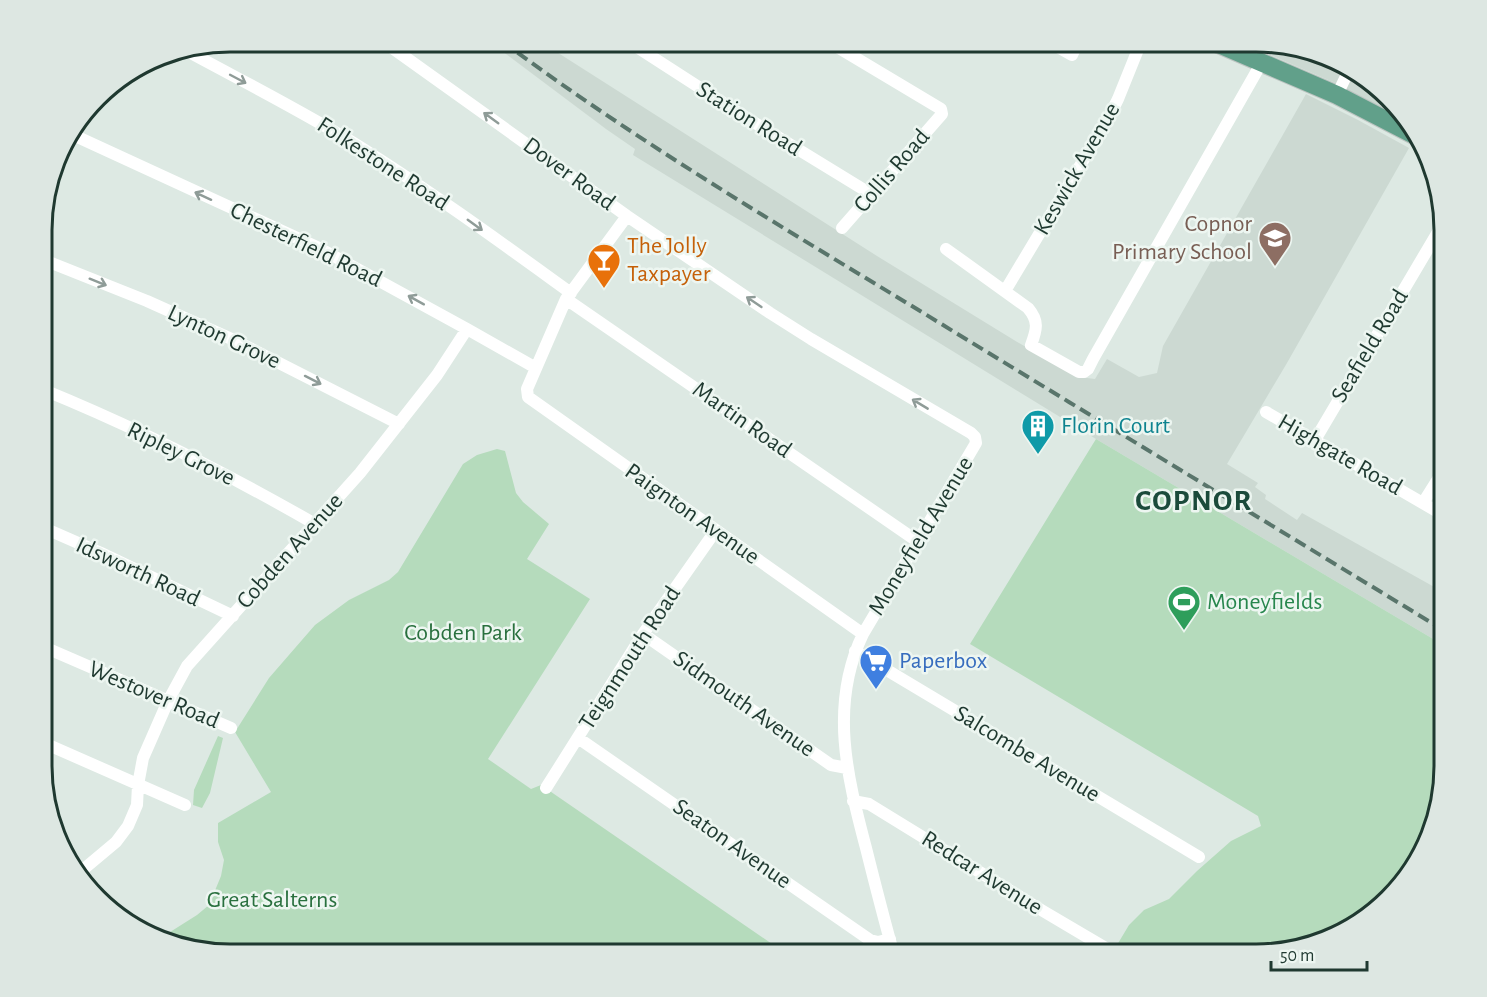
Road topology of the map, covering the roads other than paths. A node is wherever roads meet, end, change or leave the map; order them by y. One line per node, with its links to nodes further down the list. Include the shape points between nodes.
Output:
1 (846, 52): 12 (street, Collis Road, via 941,109 942,114)
2 (1137, 52): 18 (street, Keswick Avenue, via 1108,119)
3 (1238, 52): 7 (main road)
4 (399, 53): 13 (street, Dover Road, one-way to 4)
5 (645, 53): 12 (street, Station Road)
6 (196, 56): 19 (street, Folkestone Road, one-way to 19, via 364,150 443,202)
7 (1262, 62): 9 (main road); 18 (street, via 1088,369 1079,372 1031,345 1034,315)
8 (1346, 77): 9 (street)
9 (1337, 95): 10 (main road)
10 (1401, 128)
11 (79, 137): 20 (street, Chesterfield Road, one-way to 11, via 319,248)
12 (872, 194): 14 (street, Collis Road)
13 (627, 216): 19 (street); 25 (street, Dover Road, one-way to 13, via 770,313)
14 (842, 228)
15 (1434, 239): 26 (street, Seafield Road)
16 (946, 249): 18 (street)
17 (52, 263): 24 (street, Lynton Grove, one-way to 24, via 236,341)
18 (1005, 291)
19 (569, 296): 21 (street); 33 (street, Martin Road)
20 (467, 329): 21 (street, Chesterfield Road); 24 (street, Cobden Avenue)
21 (536, 368): 31 (street, Paignton Avenue, via 527,390 532,401)
22 (52, 394): 30 (street, Ripley Grove, via 153,439)
23 (1266, 412): 26 (street, Highgate Road)
24 (399, 424): 30 (street, Cobden Avenue)
25 (971, 433): 33 (street, Moneyfield Avenue, via 976,443)
26 (1315, 440): 28 (street, Highgate Road)
27 (1434, 486): 28 (street)
28 (1423, 503): 29 (street, Highgate Road)
29 (1434, 510)
30 (315, 524): 34 (street, Cobden Avenue)
31 (716, 530): 35 (street, Teignmouth Road); 36 (street, Paignton Avenue)
32 (52, 532): 34 (street, Idsworth Road)
33 (917, 541): 36 (street, Moneyfield Avenue)
34 (232, 616): 39 (street, Cobden Avenue, via 188,666)
35 (643, 634): 41 (street, Teignmouth Road); 43 (street, Sidmouth Avenue, via 831,765)
36 (863, 634): 38 (street, Moneyfield Avenue)
37 (52, 650): 39 (street, Westover Road)
38 (855, 651): 43 (street, Moneyfield Avenue, via 844,699); 48 (street, Salcombe Avenue)
39 (168, 701): 40 (street, Westover Road); 44 (street, Cobden Avenue, via 143,758)
40 (231, 728)
41 (578, 738): 45 (street, Teignmouth Road); 50 (street, Seaton Avenue, via 870,940)
42 (52, 747): 44 (street)
43 (847, 768): 46 (street, Moneyfield Avenue)
44 (138, 785): 47 (street); 49 (street, Cobden Avenue, via 136,805 122,835)
45 (546, 788)
46 (854, 801): 50 (street, Moneyfield Avenue); 52 (street, Redcar Avenue, via 869,804)
47 (184, 805)
48 (1200, 857)
49 (85, 868)
50 (890, 939): 51 (street, Moneyfield Avenue)
51 (891, 944)
52 (1099, 944)

